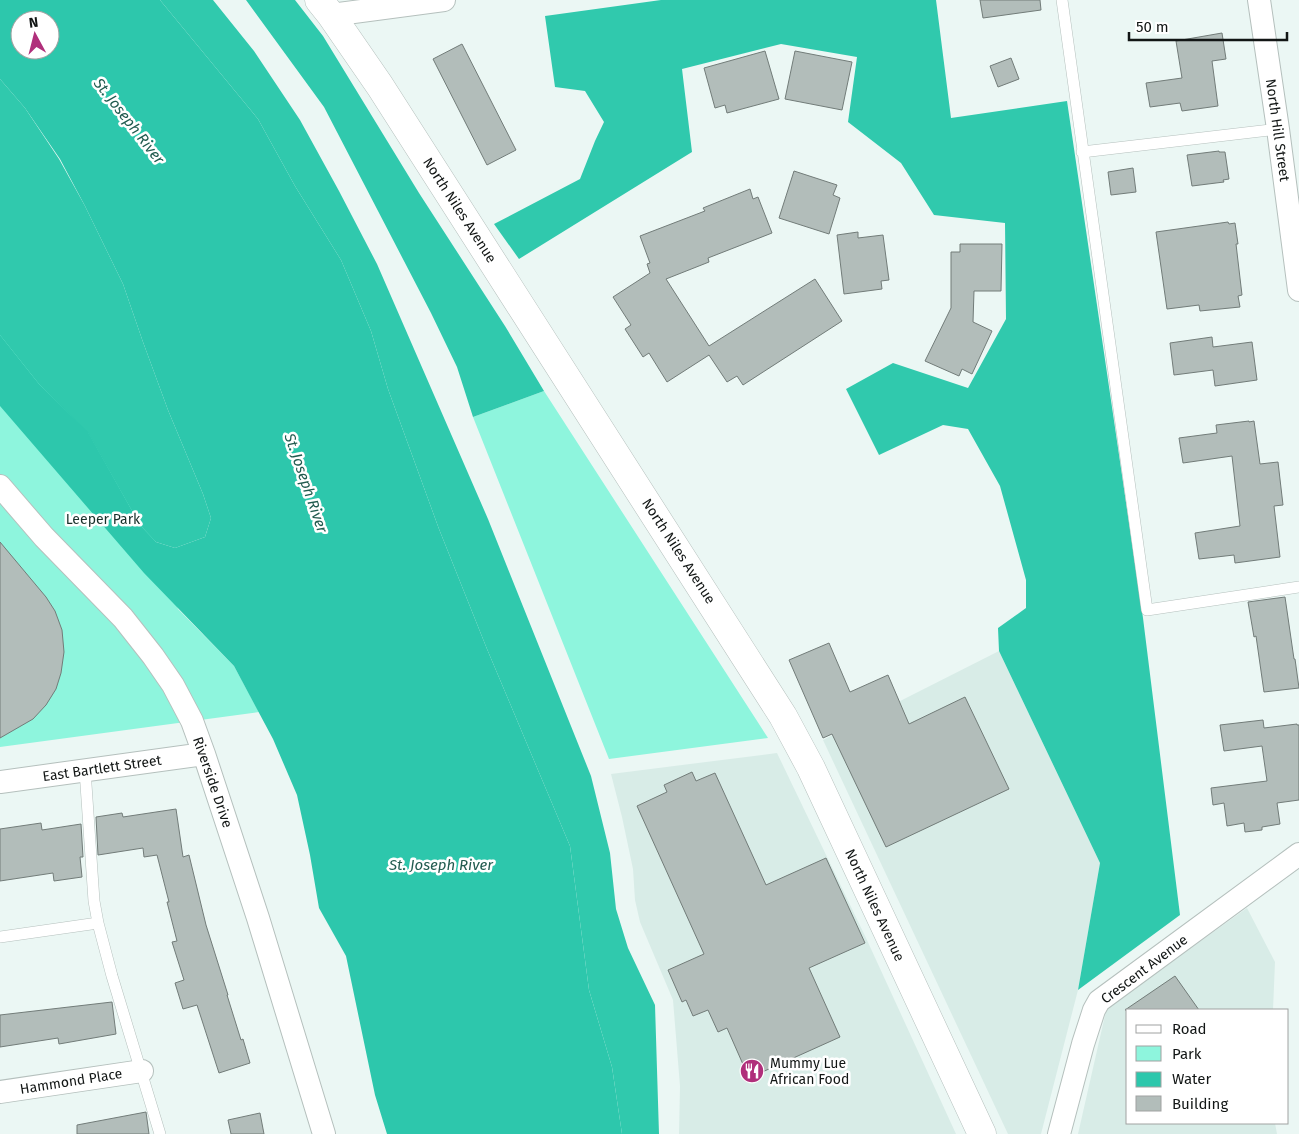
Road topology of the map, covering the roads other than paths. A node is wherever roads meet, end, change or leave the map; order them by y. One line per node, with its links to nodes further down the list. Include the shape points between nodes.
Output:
1 (444, 0): 4 (street)
2 (1062, 0): 6 (lane)
3 (1259, 0): 5 (street, North Hill Street)
4 (325, 8): 20 (street, North Niles Avenue, via 386,94 784,716)
5 (1278, 129): 6 (lane); 7 (street, North Hill Street)
6 (1082, 152): 9 (lane, via 1147,610)
7 (1299, 290)
8 (0, 486): 10 (street, Riverside Drive, via 44,537 123,618 153,656 192,721)
9 (1299, 587)
10 (204, 754): 11 (street, East Bartlett Street); 19 (street, Riverside Drive)
11 (85, 770): 12 (street, East Bartlett Street); 14 (lane)
12 (0, 782)
13 (1299, 854): 21 (street, Crescent Avenue, via 1099,1001 1083,1044)
14 (98, 923): 15 (lane); 16 (lane)
15 (0, 937)
16 (142, 1071): 17 (street, Hammond Place); 18 (lane)
17 (0, 1092)
18 (160, 1134)
19 (324, 1134)
20 (982, 1134)
21 (1059, 1134)

